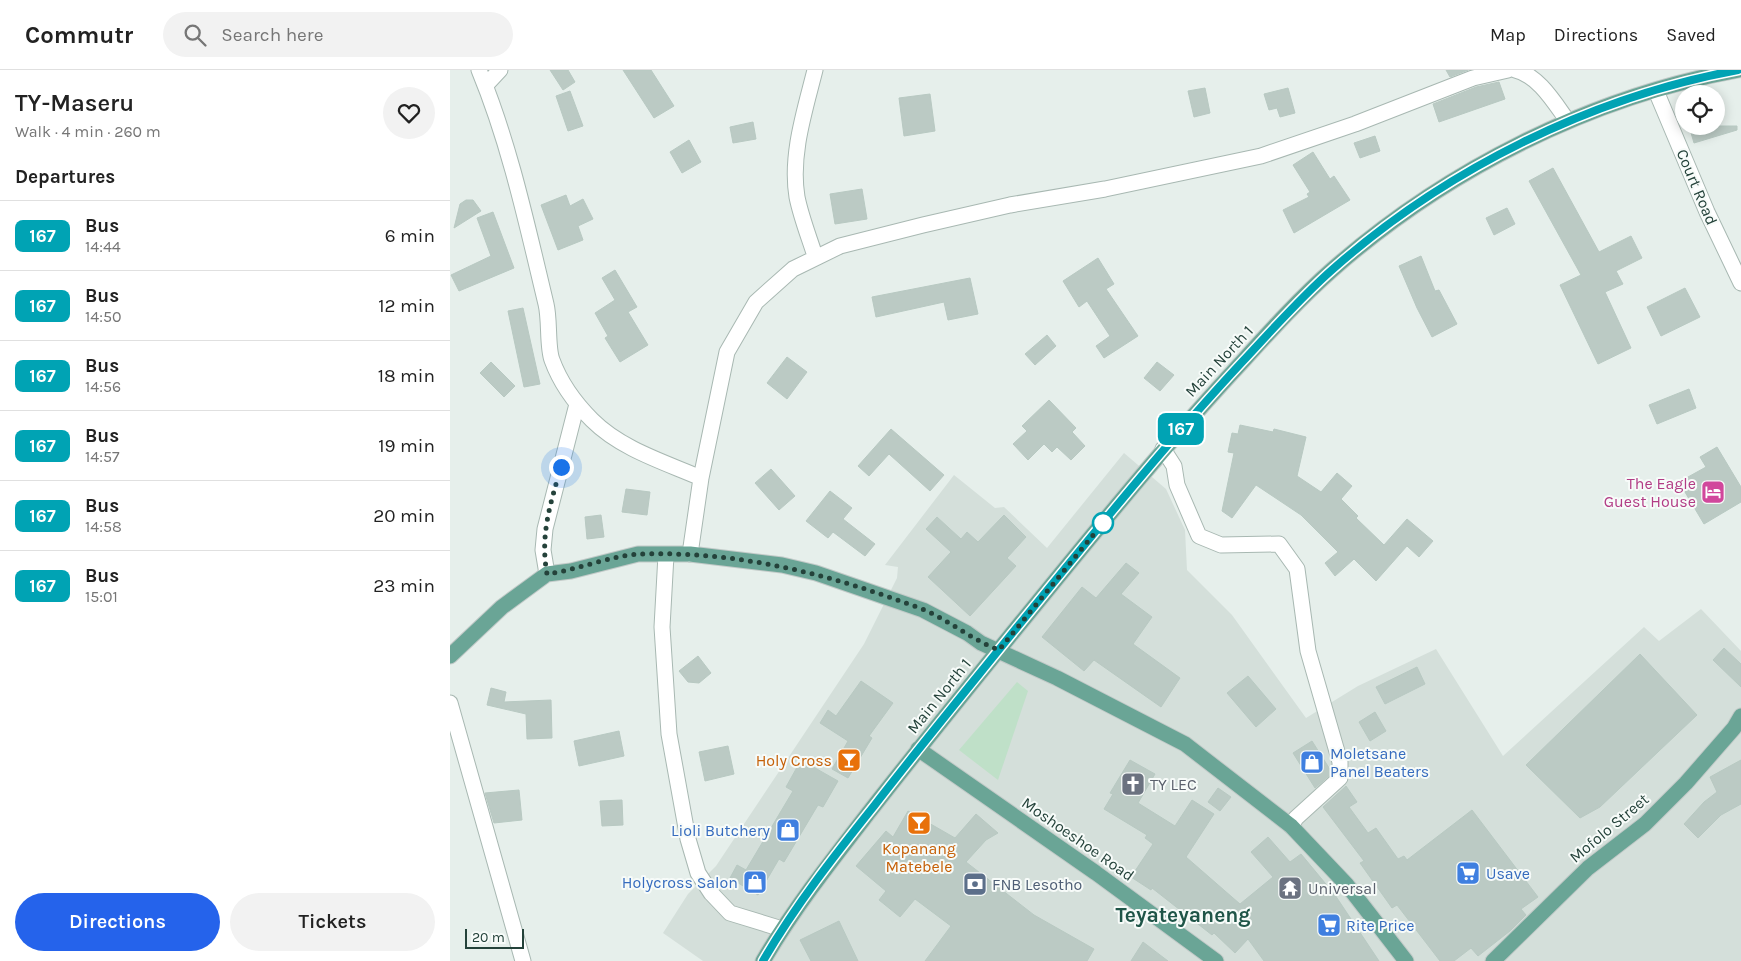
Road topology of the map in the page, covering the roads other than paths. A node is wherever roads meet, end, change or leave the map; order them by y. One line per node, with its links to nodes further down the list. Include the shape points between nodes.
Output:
1 (479, 70): 8 (street)
2 (500, 70): 8 (street)
3 (815, 70): 11 (street, via 795,172 797,196)
4 (1508, 70): 11 (street, via 1473,78 1261,156 1010,205 840,246)
5 (1738, 70): 7 (main road, Main North 1)
6 (1521, 71): 10 (street, via 1545,91)
7 (1709, 72): 9 (main road, Main North 1)
8 (486, 85): 13 (street, via 513,164 550,319 551,358)
9 (1656, 91): 10 (main road, Main North 1); 12 (street, Court Road)
10 (1567, 120): 14 (main road, Main North 1, via 1488,159 1400,217 1334,268 1277,324)
11 (814, 256): 15 (street, via 793,269 756,302 727,352)
12 (1741, 283)
13 (577, 404): 15 (street, via 612,436 638,451); 18 (street, via 545,529 543,550)
14 (1163, 448): 19 (main road, Main North 1); 24 (street, via 1174,466 1177,485 1199,536 1221,545 1278,544 1297,569 1308,651 1340,762 1340,778)
15 (702, 478): 16 (street)
16 (690, 554): 17 (main road); 19 (main road, via 782,565 816,573 924,610)
17 (666, 555): 18 (main road, via 638,554); 25 (street, via 662,627 670,734 688,839 698,873 711,894 730,913)
18 (547, 574): 20 (main road, via 502,607)
19 (999, 650): 23 (main road, Main North 1); 24 (main road, via 1186,744)
20 (450, 656)
21 (450, 703): 26 (street)
22 (1741, 716): 30 (main road, Mofolo Street, via 1686,783 1645,824 1588,868)
23 (918, 749): 25 (main road, Main North 1); 28 (main road, Moshoeshoe Road)
24 (1291, 826): 29 (main road, via 1348,885)
25 (782, 929): 27 (main road, Main North 1)
26 (523, 961)
27 (763, 961)
28 (1216, 961)
29 (1406, 961)
30 (1493, 961)

